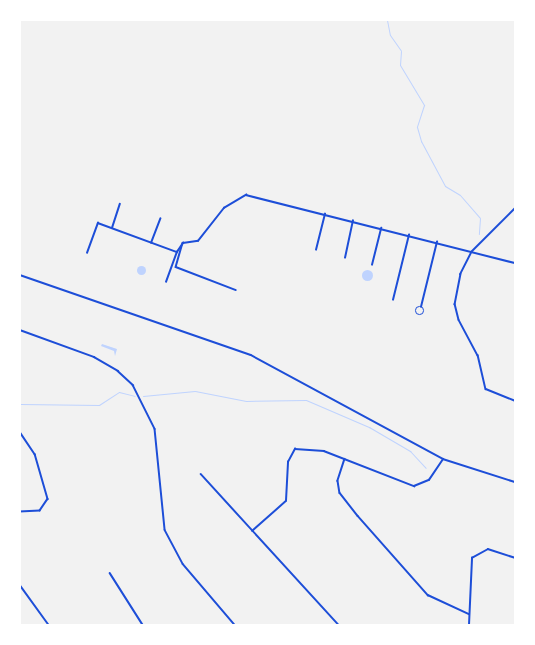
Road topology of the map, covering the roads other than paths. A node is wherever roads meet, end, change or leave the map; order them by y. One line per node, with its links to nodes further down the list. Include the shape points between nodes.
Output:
1 (120, 204): 6 (street)
2 (515, 209): 14 (street)
3 (325, 214): 5 (street); 11 (street, via 246,195 224,208 198,241); 12 (street)
4 (160, 219): 10 (street)
5 (353, 221): 7 (street); 16 (street)
6 (112, 228): 10 (street); 15 (street, via 98,223)
7 (381, 228): 8 (street); 18 (street)
8 (409, 235): 9 (street); 22 (street)
9 (436, 242): 14 (street); 23 (street)
10 (151, 243): 13 (street)
11 (183, 243): 13 (street); 21 (street, via 176,267)
12 (316, 250)
13 (177, 252): 20 (street)
14 (472, 252): 17 (street); 25 (street, via 459,283 456,312 478,355 486,389)
15 (87, 253)
16 (344, 258)
17 (515, 263)
18 (372, 265)
19 (20, 275): 28 (street, via 251,355)
20 (166, 282)
21 (236, 290)
22 (393, 300)
23 (421, 307): 23 (street, via 415,310 418,315 424,312)
24 (20, 330): 39 (street, via 94,357 118,371 133,385 155,429 165,530 183,564)
25 (515, 401)
26 (20, 432): 31 (street, via 35,454 48,499 40,511)
27 (345, 459): 28 (street, via 420,486 438,470); 32 (street, via 324,451 295,449 288,462 286,501); 36 (street, via 338,481 340,493 358,516 428,595)
28 (443, 459): 30 (street)
29 (201, 474): 32 (street)
30 (515, 482)
31 (20, 512)
32 (252, 531): 40 (street)
33 (515, 558): 36 (street, via 488,549 472,558)
34 (110, 573): 38 (street)
35 (20, 585): 37 (street)
36 (469, 614): 41 (street)
37 (50, 625)
38 (143, 625)
39 (235, 625)
40 (339, 625)
41 (469, 625)

